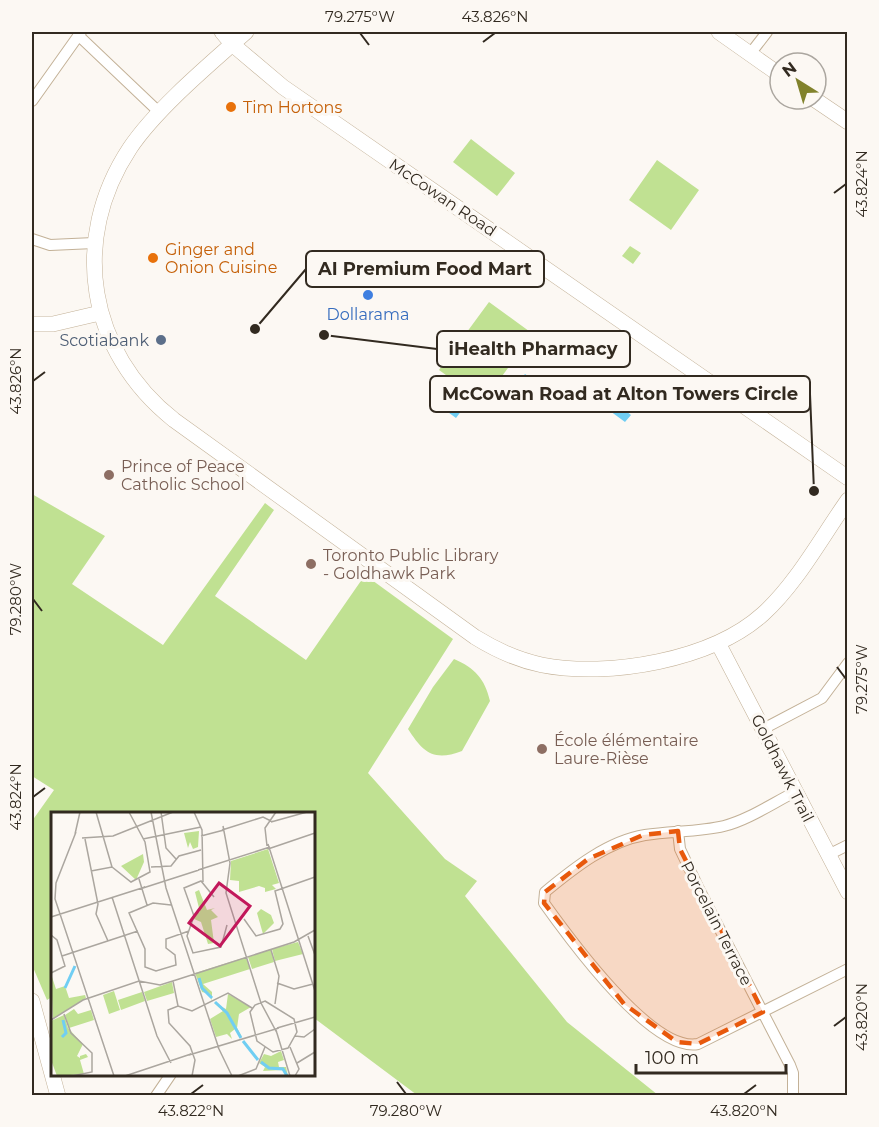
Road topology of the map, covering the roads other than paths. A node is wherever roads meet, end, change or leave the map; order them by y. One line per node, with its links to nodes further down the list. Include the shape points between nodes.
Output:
1 (222, 32): 6 (street, McCowan Road)
2 (246, 32): 6 (street)
3 (719, 32): 7 (street)
4 (766, 32): 7 (street)
5 (80, 33): 9 (street); 11 (street)
6 (232, 44): 11 (street); 17 (street, McCowan Road, via 283,87)
7 (750, 54): 8 (street)
8 (768, 67)
9 (32, 101)
10 (828, 108): 12 (street)
11 (160, 113): 14 (street, via 121,164 103,203)
12 (848, 122)
13 (32, 239): 14 (street, via 50,244)
14 (94, 243): 15 (street)
15 (100, 313): 16 (street, via 53,324); 19 (street, via 123,364 148,398 167,415 492,647 535,663 586,668 656,662)
16 (32, 324)
17 (848, 478)
18 (848, 500): 19 (street, via 774,603 743,630)
19 (718, 643): 21 (street, Goldhawk Trail)
20 (848, 663): 21 (street, via 822,698)
21 (763, 729): 22 (street, Goldhawk Trail)
22 (795, 792): 23 (street, via 726,826); 25 (street, Goldhawk Trail)
23 (678, 831): 29 (street, Porcelain Terrace, via 680,849); 29 (street, via 632,838 588,860 545,892 544,903 624,1004 677,1042 698,1044)
24 (848, 845): 25 (street)
25 (828, 855): 26 (street, Goldhawk Trail)
26 (848, 892)
27 (848, 969): 29 (street)
28 (32, 1001): 30 (street)
29 (763, 1012): 35 (street, Porcelain Terrace, via 790,1065)
30 (51, 1070)
31 (53, 1076): 33 (street)
32 (170, 1076): 34 (street)
33 (58, 1095)
34 (156, 1095)
35 (793, 1095)

